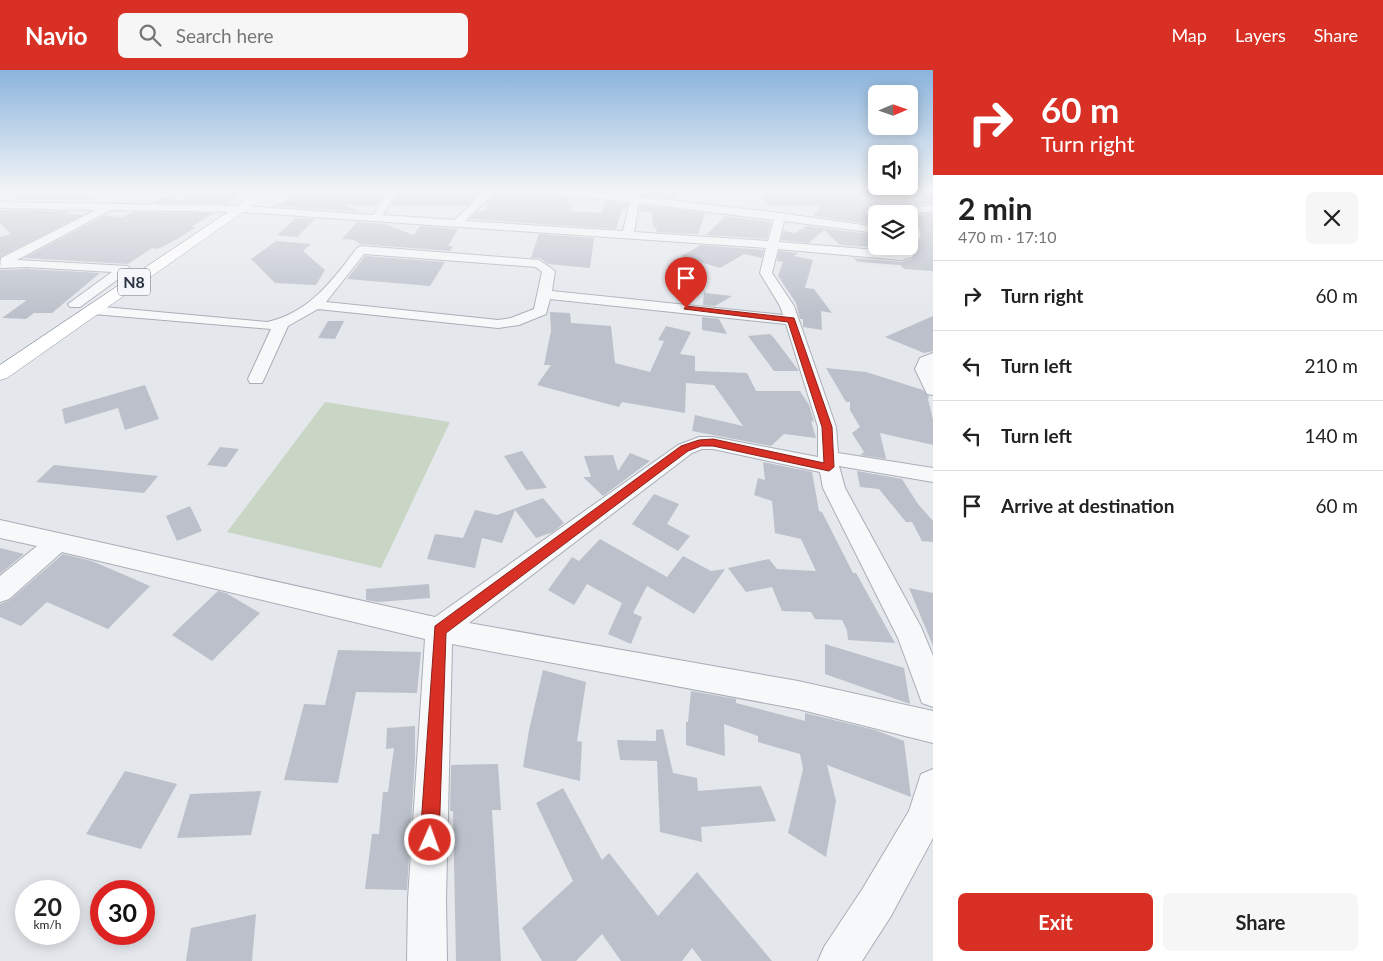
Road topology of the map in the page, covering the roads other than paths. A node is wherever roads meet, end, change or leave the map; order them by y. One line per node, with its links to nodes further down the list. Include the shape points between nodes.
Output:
1 (62, 232): 12 (street, via 0,264 124,269)
2 (209, 232): 14 (highway, N8)
3 (565, 232): 6 (street)
4 (629, 232): 6 (street)
5 (777, 232): 7 (street)
6 (628, 236): 7 (street)
7 (774, 245): 8 (street); 15 (street, via 766,273 787,306)
8 (868, 253)
9 (889, 255): 10 (street)
10 (904, 255)
11 (545, 294): 13 (street, via 541,311 514,322 498,324); 13 (street, via 549,271 538,264 361,250 337,284); 15 (street)
12 (75, 304)
13 (315, 305): 16 (street)
14 (93, 310): 16 (street); 18 (highway, N8)
15 (791, 320): 21 (street, via 827,427)
16 (281, 325): 19 (street)
17 (933, 358): 20 (street, via 926,361 923,369)
18 (0, 374)
19 (256, 379)
20 (933, 390)
21 (829, 463): 22 (street); 26 (street, via 713,443 699,443 684,449); 27 (street, via 834,488 911,636)
22 (933, 475)
23 (0, 529): 24 (street)
24 (60, 541): 25 (street); 26 (street)
25 (0, 591)
26 (440, 630): 28 (street, via 798,695); 30 (street)
27 (933, 693)
28 (933, 727)
29 (933, 786): 31 (street, via 925,818 878,902)
30 (427, 961)
31 (838, 961)

